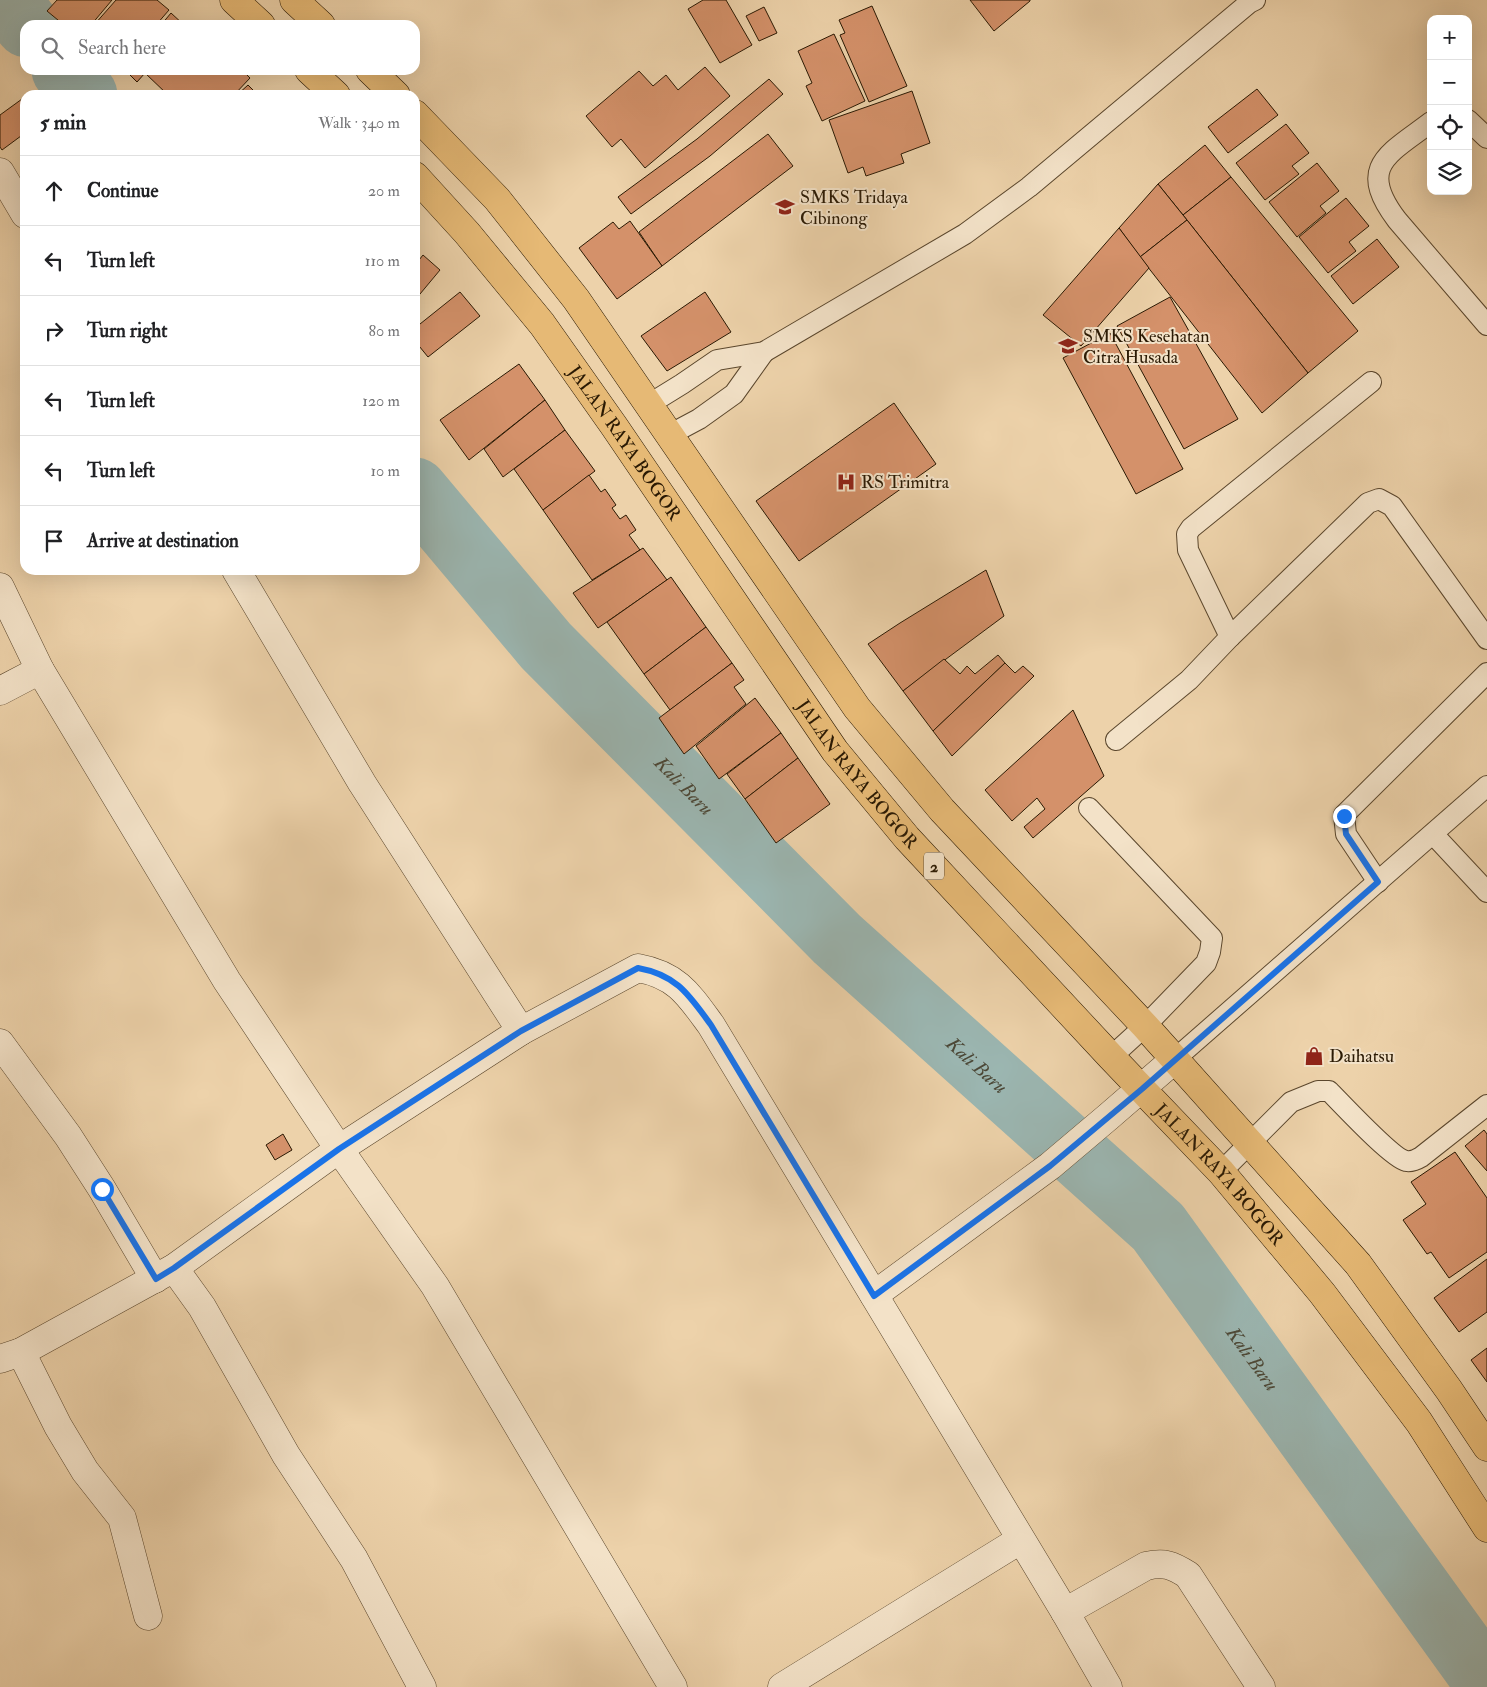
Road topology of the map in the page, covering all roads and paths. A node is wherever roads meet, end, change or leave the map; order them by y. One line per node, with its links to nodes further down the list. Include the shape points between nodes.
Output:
1 (234, 0): 3 (highway)
2 (1255, 0): 16 (lane, via 1029,187 965,234)
3 (256, 20)
4 (314, 75): 6 (highway)
5 (375, 75): 7 (highway)
6 (331, 90)
7 (391, 90)
8 (420, 119): 18 (highway, via 503,206 576,298)
9 (1472, 124): 11 (lane)
10 (1427, 125): 15 (lane, via 1399,145 1381,165 1378,185 1386,205 1397,220)
11 (1487, 138)
12 (0, 172): 14 (street)
13 (420, 181): 19 (highway, JALAN RAYA BOGOR / 2, via 542,324)
14 (20, 206)
15 (1487, 325)
16 (764, 352): 18 (lane, via 716,360); 20 (lane, via 734,394)
17 (1371, 382): 24 (lane, via 1187,534 1188,550)
18 (648, 405): 19 (highway); 20 (highway)
19 (614, 426): 21 (highway, JALAN RAYA BOGOR / 2)
20 (669, 436): 21 (highway); 35 (highway, via 857,708 942,810)
21 (635, 458): 38 (highway, JALAN RAYA BOGOR / 2, via 835,751 907,838)
22 (239, 575): 36 (street, via 362,783)
23 (0, 587): 26 (street)
24 (1230, 637): 25 (lane, via 1368,503 1379,499 1392,506); 29 (lane, via 1189,680)
25 (1487, 638)
26 (40, 670): 28 (street); 43 (street, via 227,981)
27 (1487, 673): 33 (lane, via 1344,816 1346,834)
28 (0, 691)
29 (1116, 740)
30 (1487, 786): 32 (lane)
31 (1089, 808): 35 (lane, via 1212,938 1206,963)
32 (1433, 834): 33 (lane); 34 (lane)
33 (1378, 882): 39 (lane)
34 (1487, 892)
35 (1145, 1026): 38 (lane); 39 (highway)
36 (521, 1031): 43 (street); 46 (street, via 638,968 671,979 689,995 711,1025)
37 (0, 1043): 45 (street)
38 (1112, 1057): 40 (highway, JALAN RAYA BOGOR / 2)
39 (1175, 1059): 40 (street); 42 (highway)
40 (1142, 1089): 44 (highway, JALAN RAYA BOGOR / 2); 46 (street, via 1050,1166)
41 (1487, 1105): 42 (lane, via 1412,1161 1404,1161 1390,1151 1329,1091 1318,1091 1291,1102)
42 (1250, 1144): 44 (lane); 48 (highway, via 1358,1264)
43 (339, 1149): 45 (street); 54 (street, via 435,1286)
44 (1221, 1172): 49 (highway, JALAN RAYA BOGOR / 2, via 1322,1293 1419,1422)
45 (165, 1274): 47 (street); 53 (street, via 202,1307 286,1455 354,1560)
46 (874, 1296): 50 (street)
47 (10, 1356): 52 (street, via 85,1471 122,1518)
48 (1487, 1447)
49 (1487, 1528)
50 (1020, 1540): 51 (street); 55 (street)
51 (1065, 1612): 56 (street); 57 (street, via 1146,1566 1161,1563 1176,1567 1188,1575)
52 (148, 1616)
53 (422, 1687)
54 (673, 1687)
55 (782, 1687)
56 (1108, 1687)
57 (1261, 1687)

